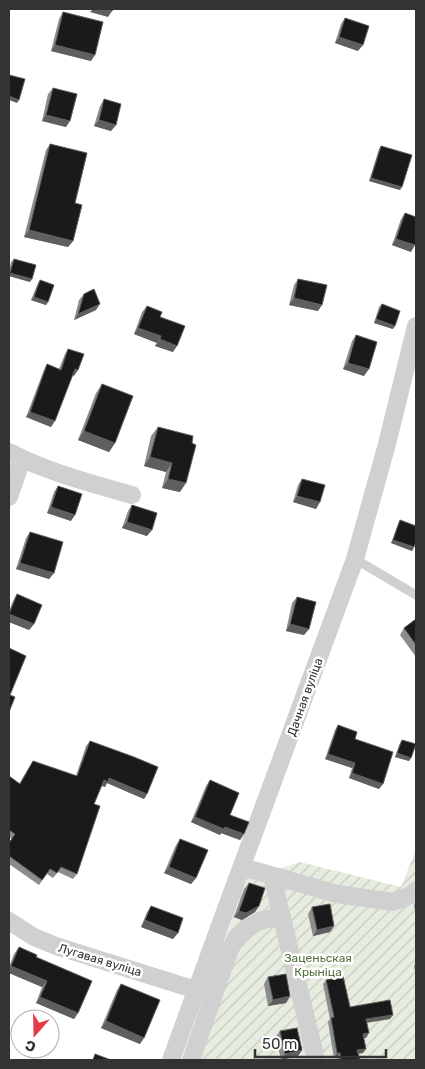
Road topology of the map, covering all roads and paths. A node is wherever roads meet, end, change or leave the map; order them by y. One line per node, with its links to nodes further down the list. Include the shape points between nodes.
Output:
1 (416, 326): 5 (street, Дачная вуліца)
2 (15, 456): 3 (street, via 77,480); 4 (street)
3 (132, 495)
4 (9, 496)
5 (356, 559): 6 (lane); 7 (street, Дачная вуліца)
6 (416, 594)
7 (242, 867): 8 (street); 12 (street, Дачная вуліца)
8 (272, 876): 9 (street, via 337,894 393,902); 10 (street)
9 (416, 890)
10 (282, 918): 14 (street, via 264,920 246,929 235,940); 15 (street)
11 (9, 921): 12 (street, Лугавая вуліца, via 56,946)
12 (196, 990): 13 (street, Дачная вуліца)
13 (172, 1060)
14 (192, 1060)
15 (316, 1060)

